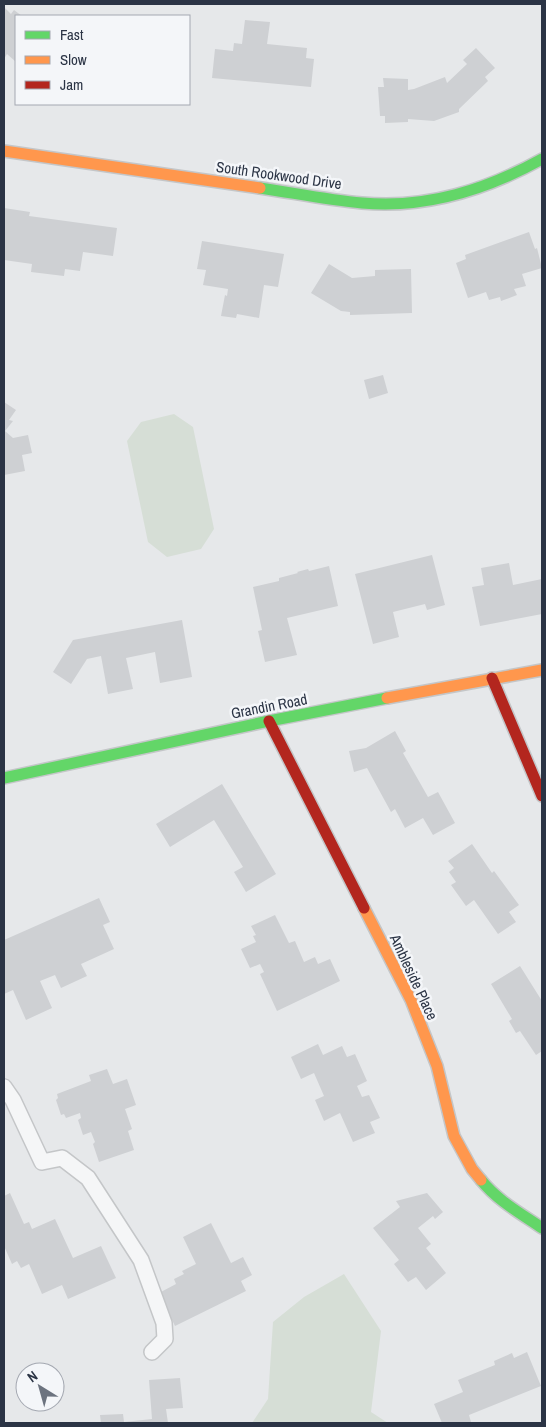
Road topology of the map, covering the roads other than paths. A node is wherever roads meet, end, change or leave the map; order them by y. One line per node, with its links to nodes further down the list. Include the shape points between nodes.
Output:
1 (4, 151): 2 (street, South Rookwood Drive, via 362,203 396,204 442,200 475,192)
2 (542, 159)
3 (542, 670): 4 (street, Grandin Road)
4 (492, 678): 5 (street, Grandin Road); 7 (street)
5 (269, 722): 6 (street, Grandin Road); 9 (street, Ambleside Place, via 411,1000 437,1066 454,1136 472,1169 490,1190)
6 (4, 778)
7 (542, 796)
8 (4, 1087): 10 (lane, via 42,1162 62,1158 88,1178 141,1260 164,1323 165,1339)
9 (542, 1228)
10 (152, 1352)

